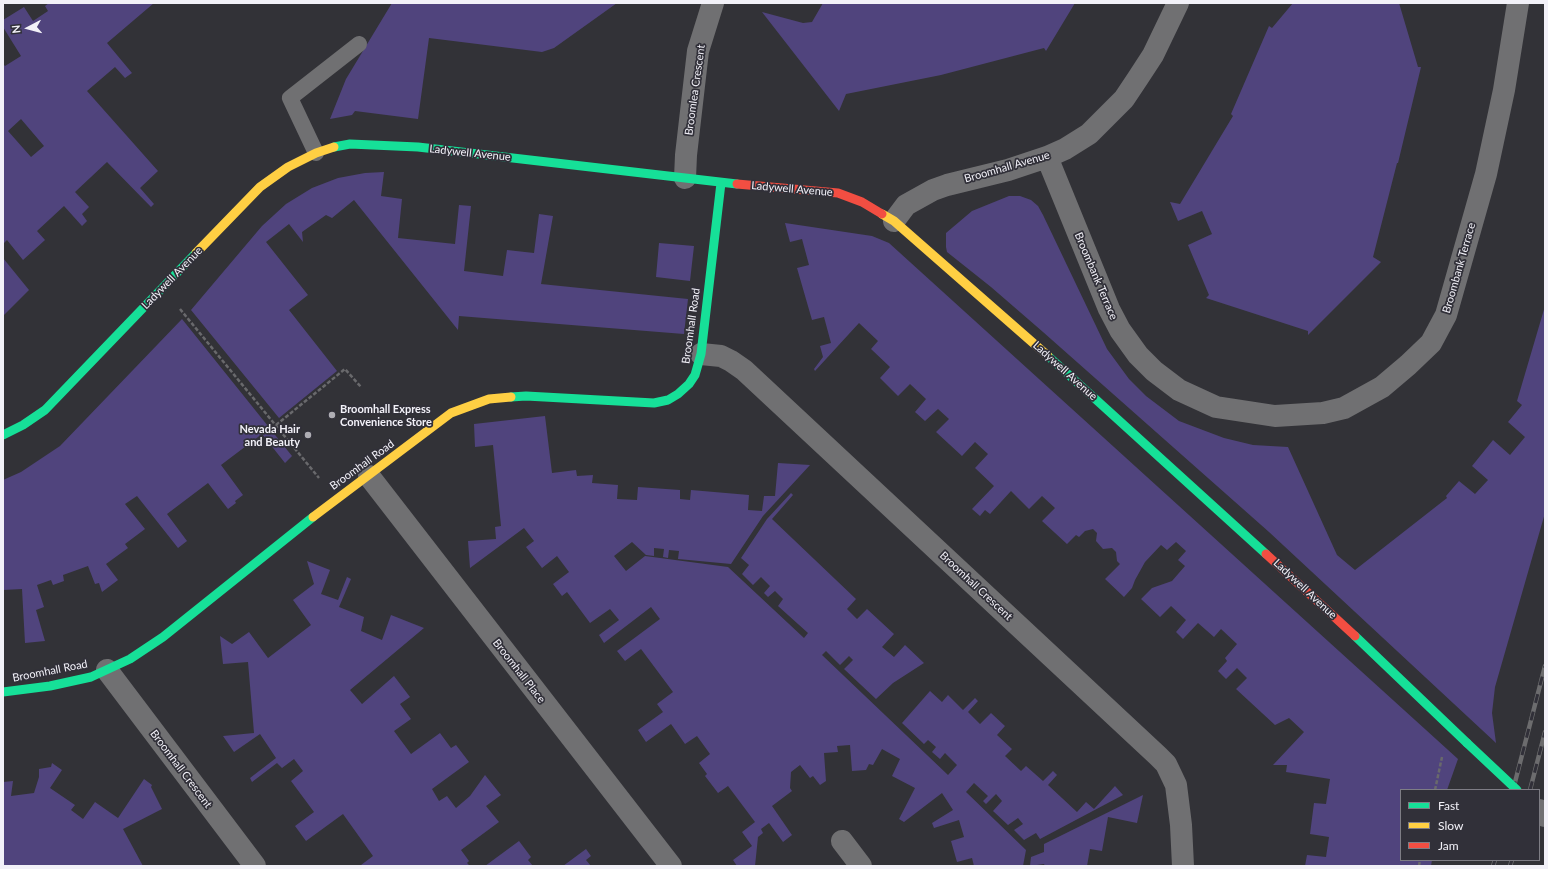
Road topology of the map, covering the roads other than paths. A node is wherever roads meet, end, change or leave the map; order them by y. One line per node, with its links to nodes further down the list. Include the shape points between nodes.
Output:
1 (713, 3): 7 (street, Broomlea Crescent, via 698,51)
2 (1178, 3): 6 (street, Broomhall Avenue, via 1153,55 1124,99 1089,134)
3 (1518, 3): 6 (street, Broombank Terrace, via 1504,90 1486,174 1446,315 1431,343 1408,365 1382,387 1344,408 1323,413 1275,416 1216,408 1179,390 1154,371 1138,355 1109,309)
4 (359, 44): 5 (lane, via 290,98)
5 (316, 153): 7 (street, Ladywell Avenue, via 350,144 380,144); 11 (street, Ladywell Avenue, via 288,167 260,187 45,410)
6 (1047, 157): 9 (street, Broomhall Avenue, via 933,190 906,205)
7 (685, 178): 8 (street, Ladywell Avenue)
8 (721, 182): 9 (street, Ladywell Avenue, via 838,193 862,202); 10 (street, Broomhall Road)
9 (894, 221): 15 (street, Ladywell Avenue, bridge, via 1187,480)
10 (701, 354): 12 (street, Broomhall Road, via 695,375 689,384 668,400 654,404 526,396 489,399 470,405 452,413); 20 (street, Broomhall Crescent, via 720,356 744,370 1158,756 1176,785)
11 (3, 435)
12 (369, 476): 13 (street, Broomhall Road, via 336,499 163,637 130,659); 19 (street, Broomhall Place)
13 (107, 670): 14 (street, Broomhall Road, via 73,681); 18 (street, Broomhall Crescent)
14 (3, 692)
15 (1516, 789)
16 (842, 842): 17 (street)
17 (854, 864)
18 (255, 866)
19 (671, 866)
20 (1183, 866)

